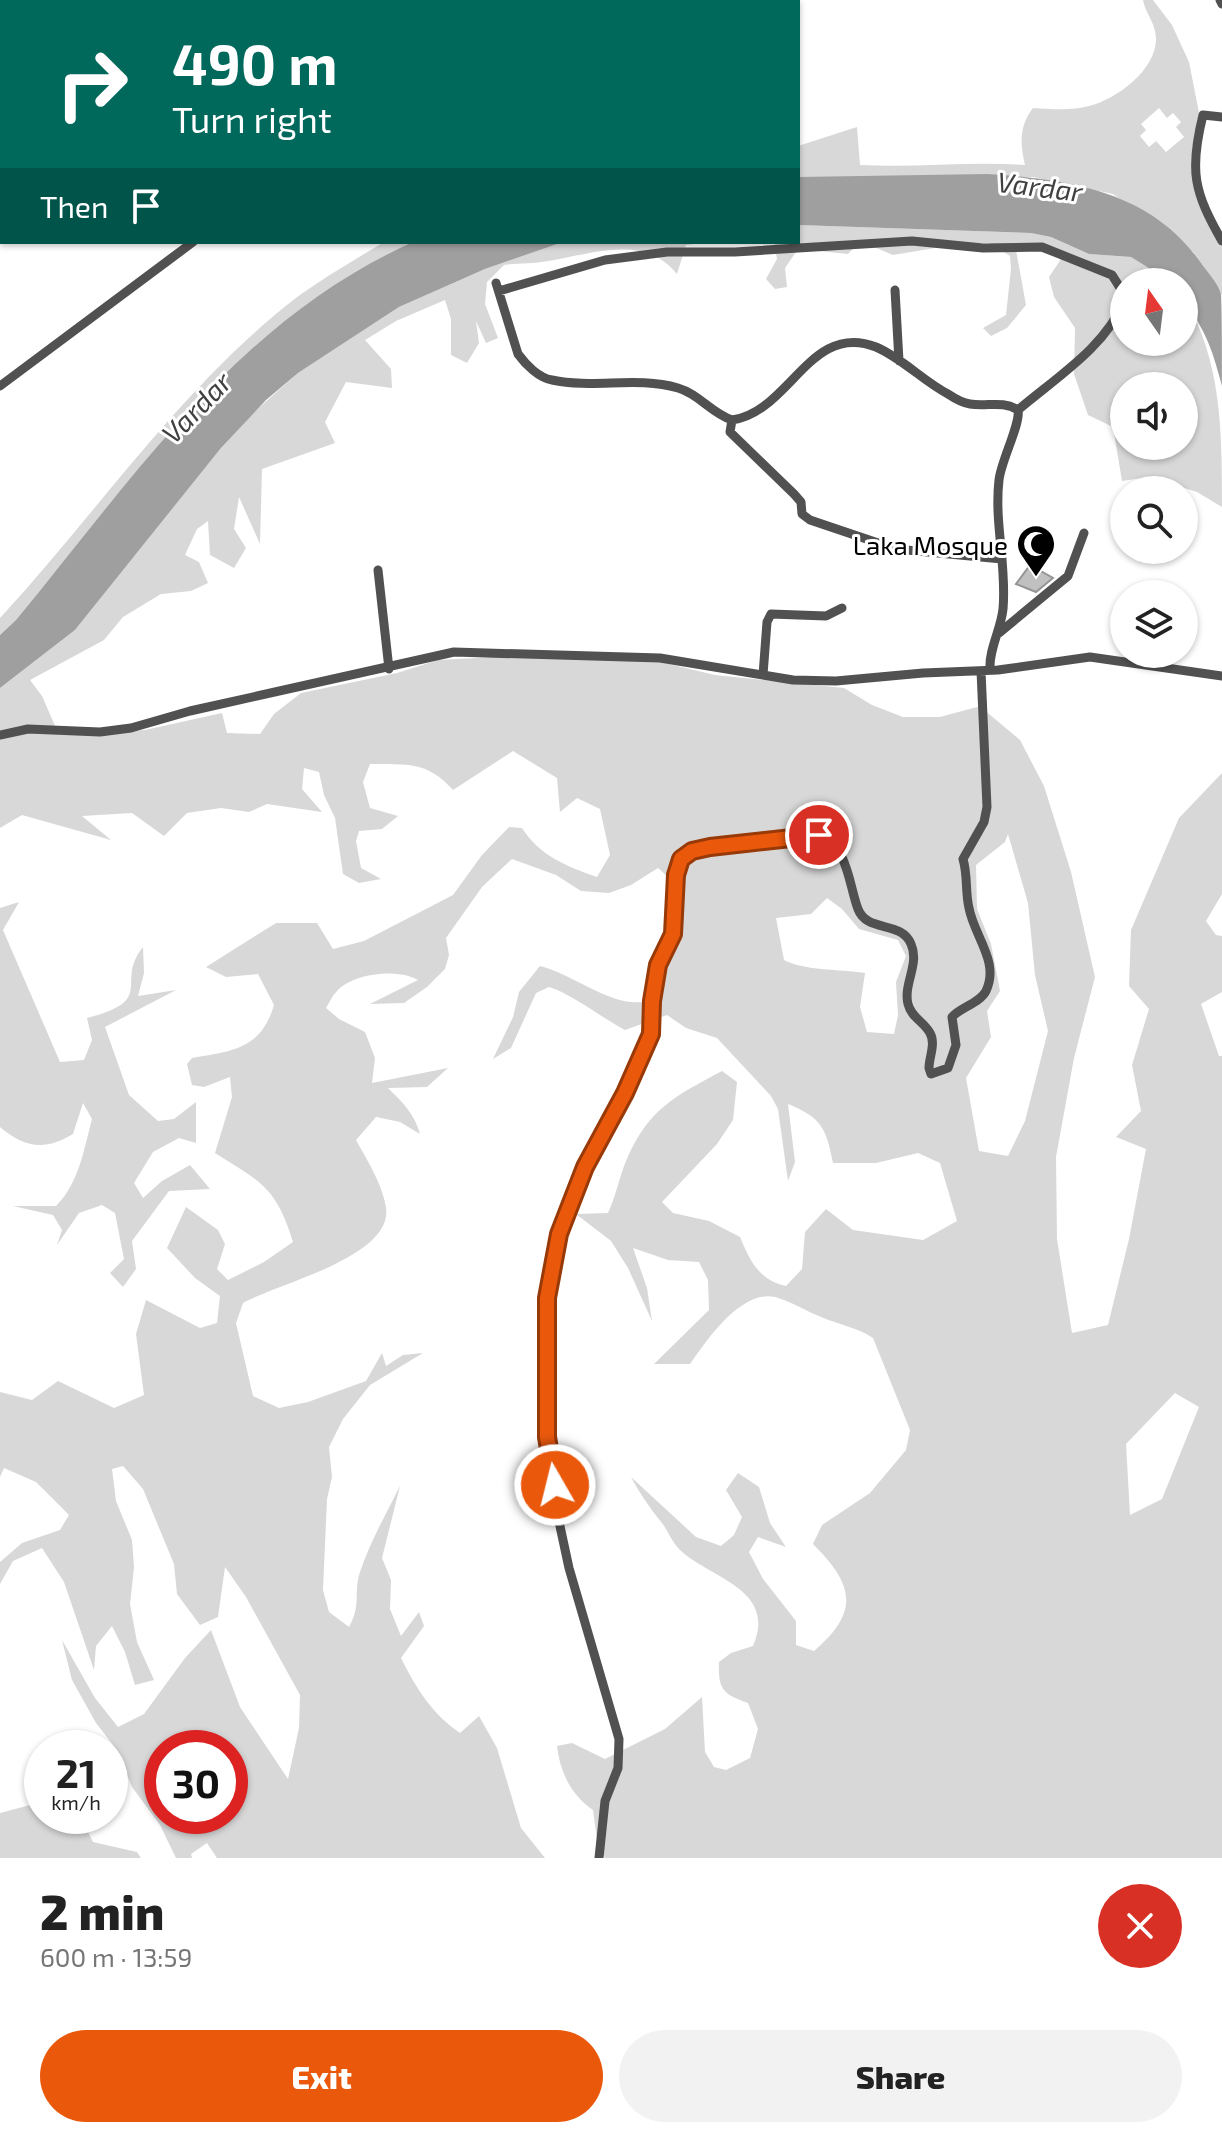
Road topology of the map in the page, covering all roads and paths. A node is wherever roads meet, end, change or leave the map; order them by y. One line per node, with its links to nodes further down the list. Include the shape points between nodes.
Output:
1 (1222, 117): 2 (street, via 1203,115 1195,180)
2 (1222, 241)
3 (190, 244): 8 (street)
4 (1110, 274): 10 (street, via 1042,247 912,241 667,252 497,287 518,354 544,378 676,388)
5 (895, 290): 7 (street)
6 (1110, 328): 9 (street)
7 (899, 361): 9 (street, via 968,404); 10 (street, via 860,343 832,346 819,352 765,405)
8 (0, 386)
9 (1018, 410): 12 (street, via 999,478)
10 (732, 420): 12 (street, via 732,435 794,494 810,520 896,549)
11 (1084, 533): 15 (street, via 1068,576)
12 (1002, 559): 15 (street)
13 (378, 570): 16 (street)
14 (842, 608): 18 (street, via 826,616 771,614)
15 (999, 633): 17 (street)
16 (389, 669): 18 (street, via 469,652 660,658); 20 (street, via 131,728 28,729)
17 (986, 670): 18 (street, via 836,681); 19 (street, via 1090,657); 21 (street, via 987,807 963,859 969,909 990,978 985,994 952,1017 956,1045 943,1072 931,1074 931,1033 908,1007 911,943 900,930 872,924 858,912 846,866 832,845 819,835 797,835 692,851 681,859 673,934 658,965 651,1034 585,1167 559,1234 547,1298 547,1437 555,1503 619,1739)
18 (763, 675)
19 (1222, 676)
20 (0, 735)
21 (599, 1858)

